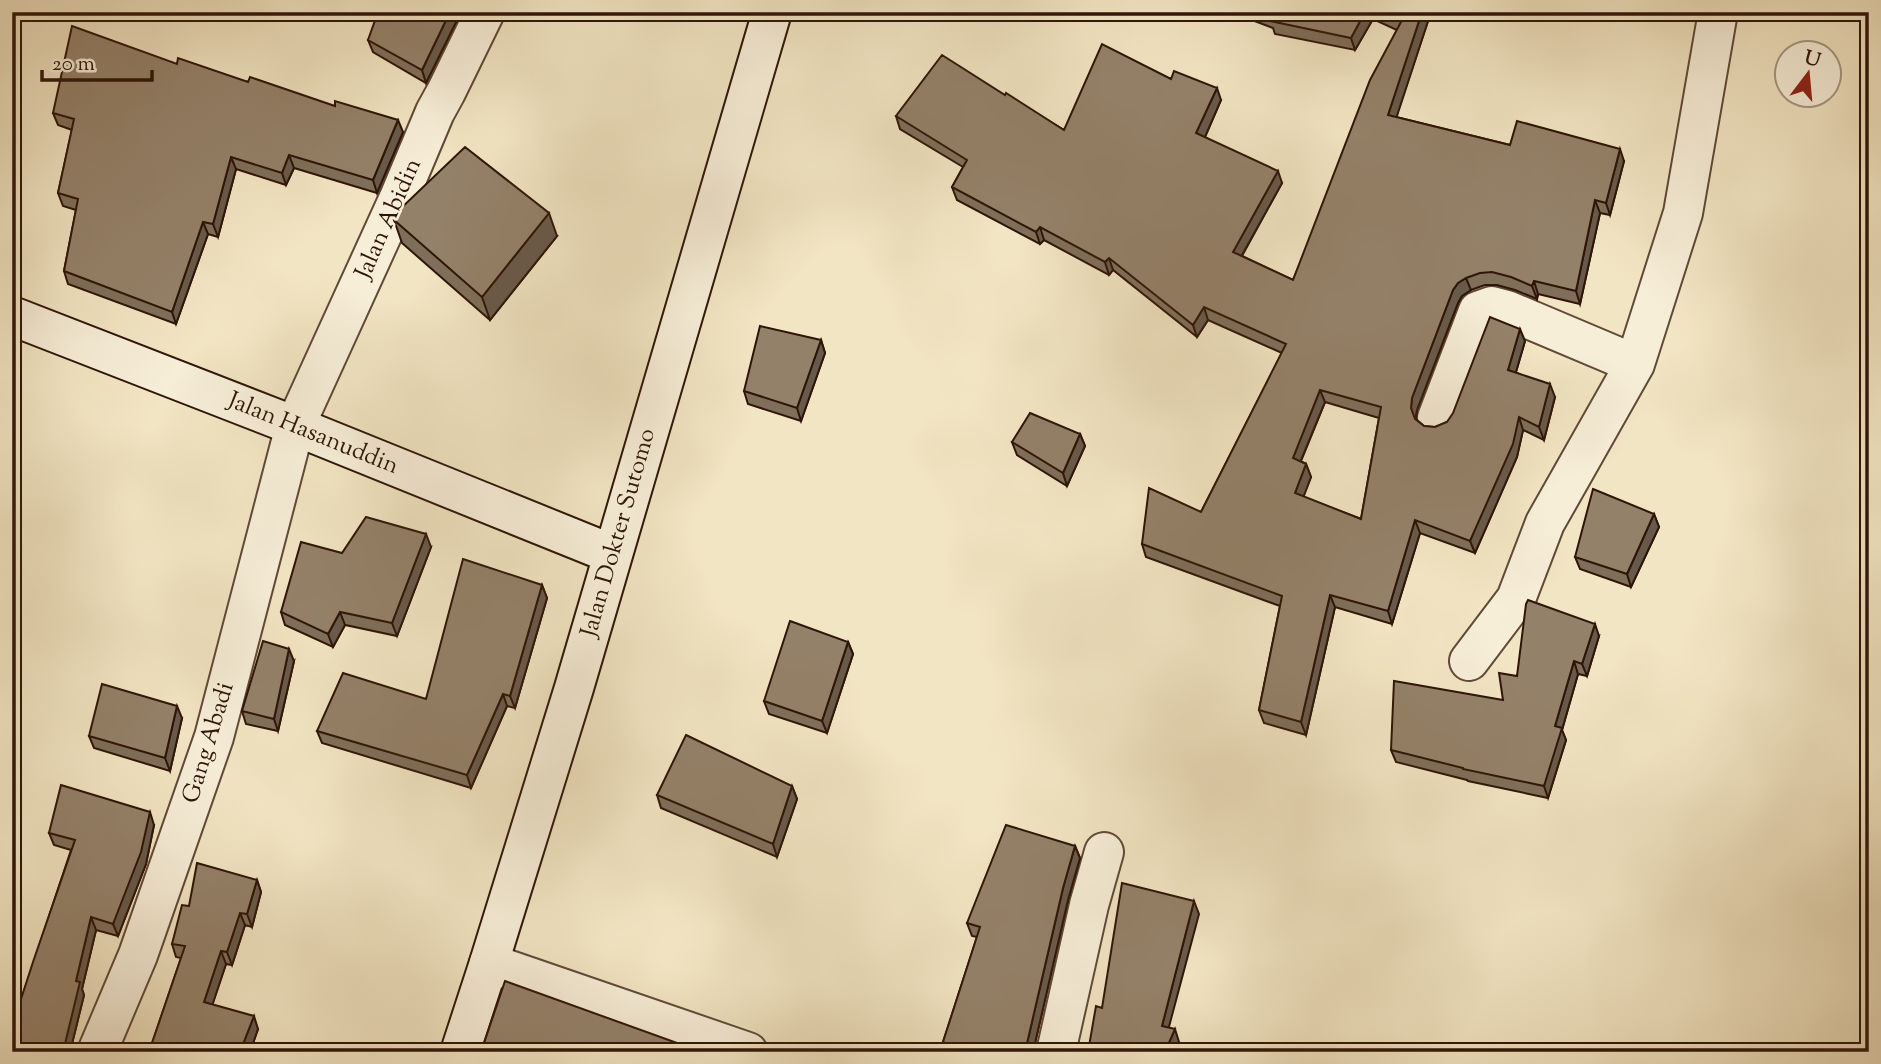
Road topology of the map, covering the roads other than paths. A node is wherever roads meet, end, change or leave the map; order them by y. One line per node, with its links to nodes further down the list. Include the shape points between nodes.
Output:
1 (485, 12): 7 (street, Jalan Abidin, via 435,112)
2 (772, 12): 8 (street, Jalan Dokter Sutomo)
3 (1718, 12): 5 (street, via 1683,213)
4 (12, 316): 7 (street, Jalan Hasanuddin)
5 (1635, 365): 6 (street, via 1492,306 1478,311); 9 (street, via 1545,523 1516,598)
6 (1437, 418)
7 (295, 426): 8 (street, Jalan Hasanuddin); 12 (street, Gang Abadi, via 214,737 138,955)
8 (612, 554): 11 (street, Jalan Dokter Sutomo)
9 (1469, 661)
10 (1104, 852): 15 (street)
11 (489, 963): 13 (street, Jalan Dokter Sutomo); 14 (street)
12 (97, 1052)
13 (460, 1052)
14 (748, 1052)
15 (1056, 1052)

